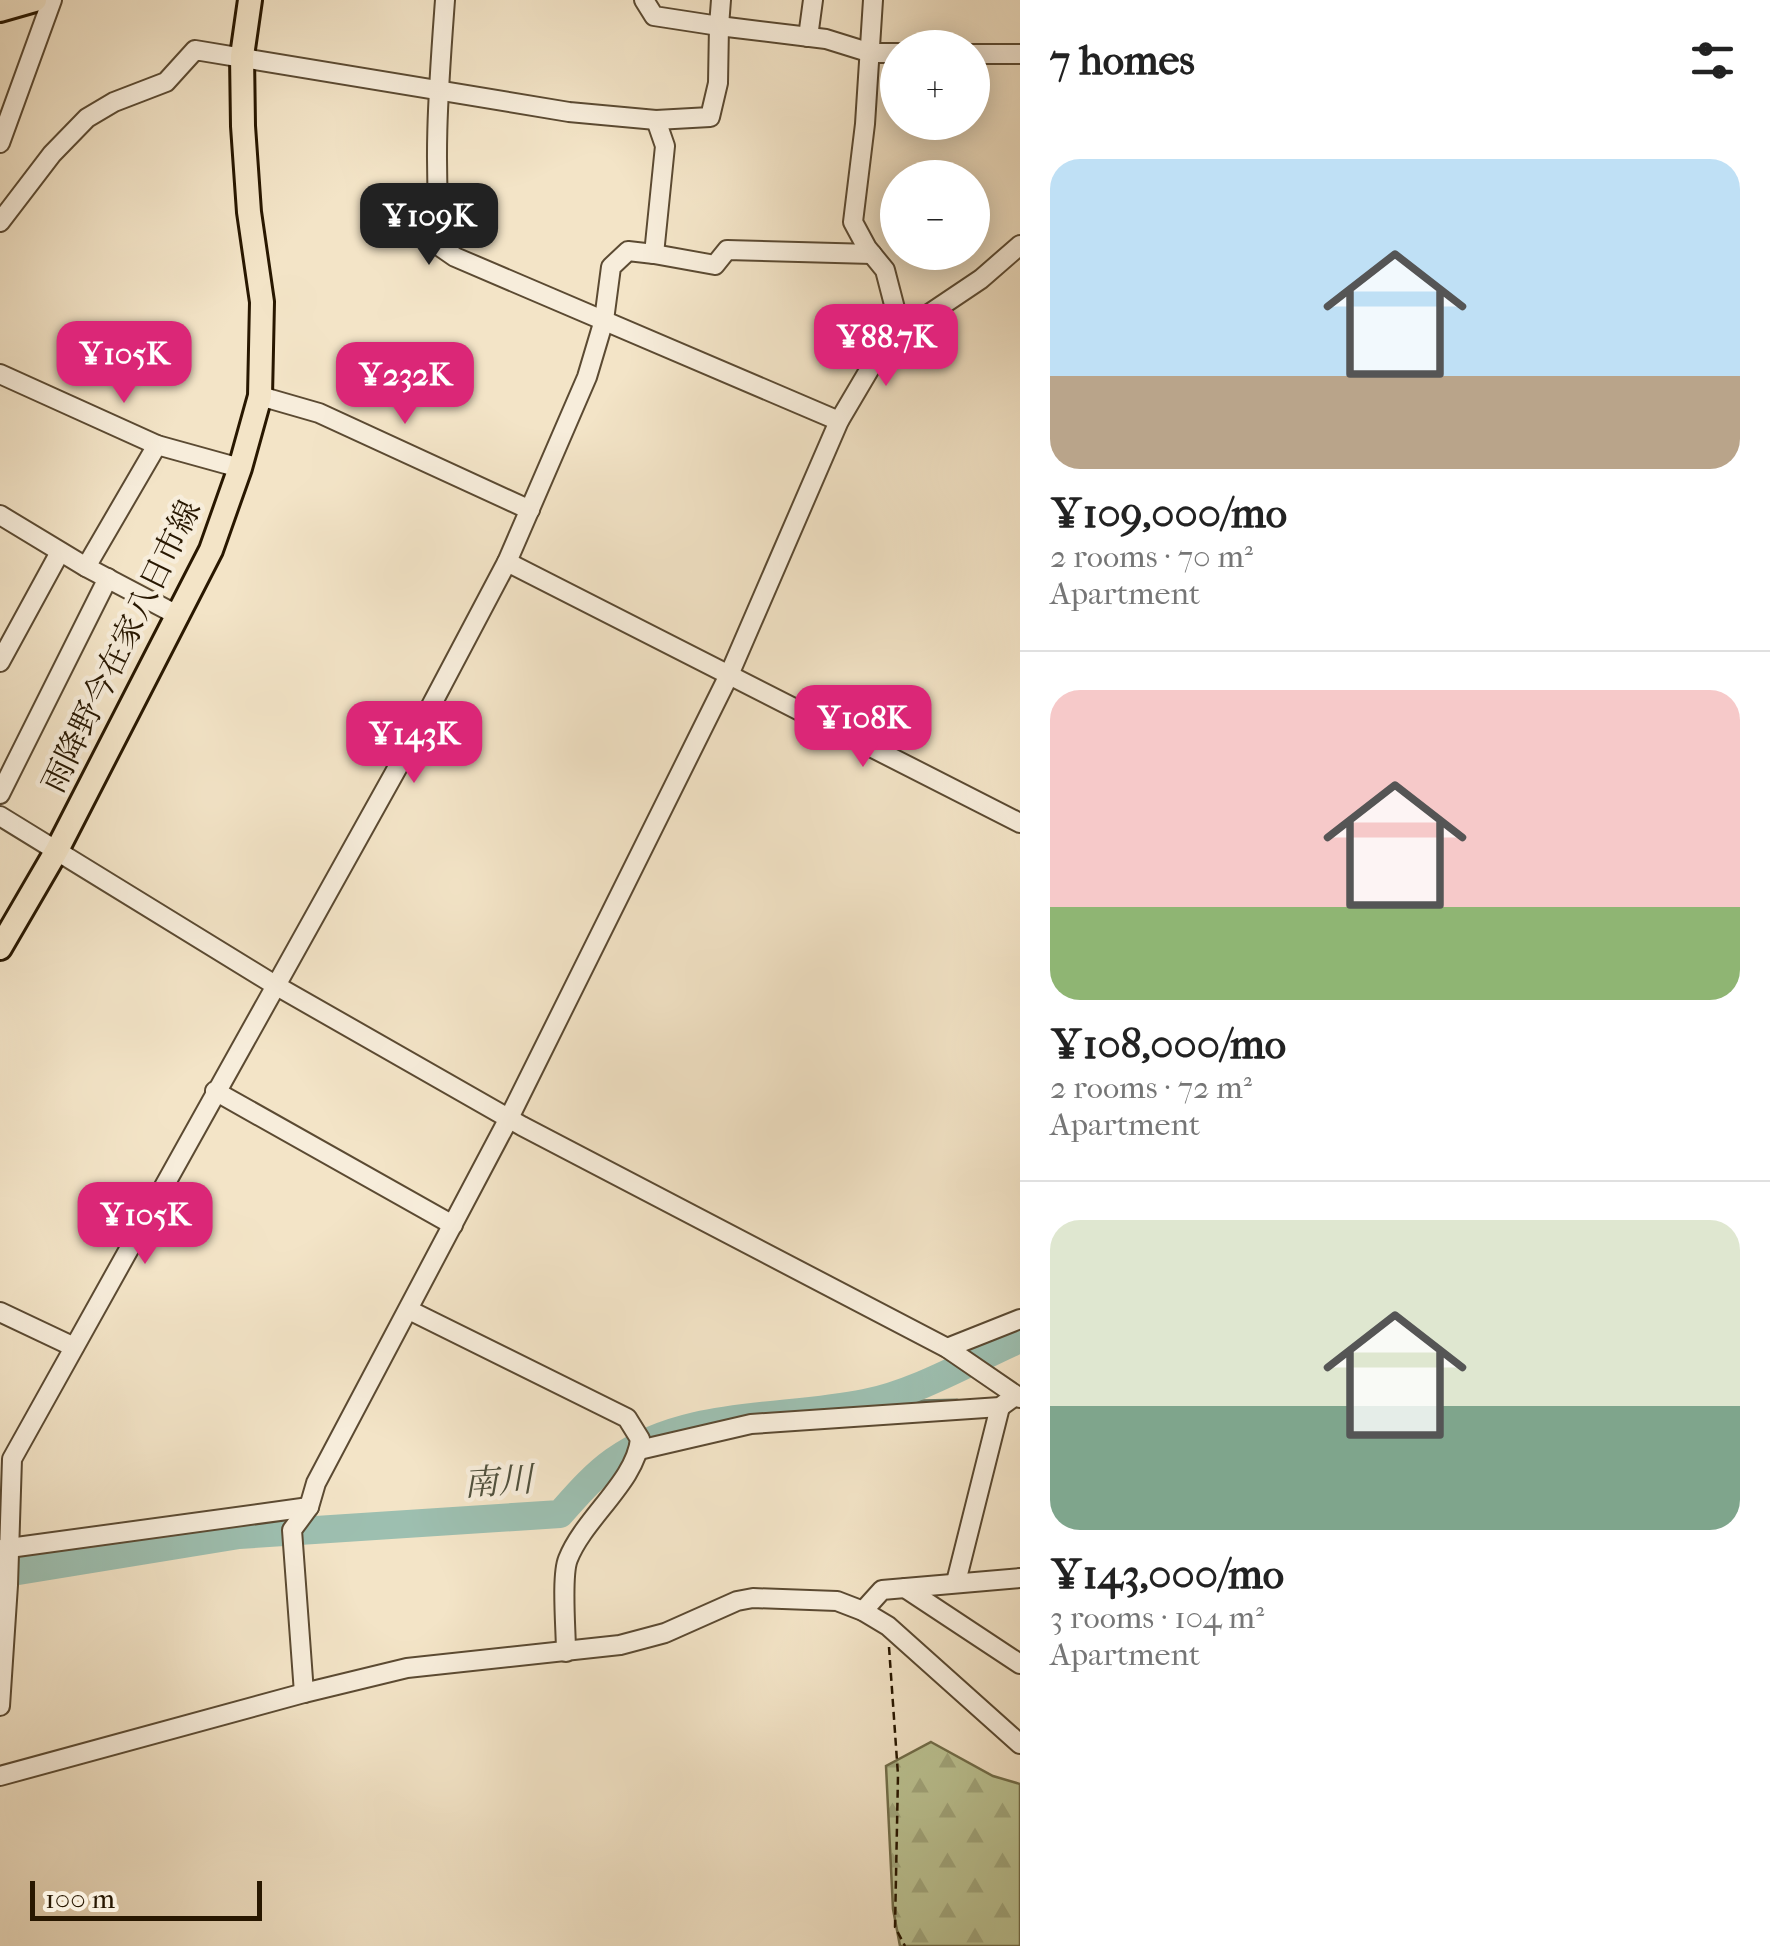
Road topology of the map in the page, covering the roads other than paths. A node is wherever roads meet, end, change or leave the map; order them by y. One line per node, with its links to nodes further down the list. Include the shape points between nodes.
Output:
1 (34, 0): 9 (main road)
2 (52, 0): 19 (street)
3 (250, 0): 16 (main road, 雨降野今在家八日市線)
4 (445, 0): 17 (street)
5 (644, 0): 10 (street, via 654,16)
6 (721, 0): 10 (street)
7 (813, 0): 11 (street)
8 (874, 0): 12 (street)
9 (0, 10)
10 (719, 26): 11 (street); 18 (street, via 710,116)
11 (808, 36): 12 (street)
12 (872, 53): 13 (street); 23 (street, via 854,222)
13 (880, 53)
14 (990, 54): 15 (street)
15 (1020, 54)
16 (242, 56): 17 (street); 20 (street, via 195,50 166,82 87,118); 27 (main road, 雨降野今在家八日市線, via 249,212 262,302)
17 (438, 90): 18 (street); 24 (street, via 442,248)
18 (656, 120): 22 (street, via 665,146)
19 (0, 143)
20 (0, 222)
21 (1020, 246): 25 (street)
22 (654, 254): 23 (street, via 715,265 727,250); 24 (street, via 628,251 611,268)
23 (872, 254): 25 (street, via 885,270)
24 (604, 320): 28 (street); 31 (street)
25 (906, 334): 28 (street, via 876,360)
26 (0, 374): 29 (street)
27 (260, 396): 30 (main road, 雨降野今在家八日市線); 31 (street, via 319,413)
28 (839, 421): 39 (street)
29 (156, 445): 30 (street); 35 (street)
30 (240, 468): 37 (main road, 雨降野今在家八日市線)
31 (530, 510): 34 (street)
32 (0, 516): 33 (street)
33 (60, 552): 35 (street); 38 (street)
34 (507, 562): 39 (street); 45 (street)
35 (86, 567): 36 (street)
36 (108, 578): 37 (street); 40 (street)
37 (179, 616): 43 (main road, 雨降野今在家八日市線)
38 (0, 662)
39 (728, 675): 42 (street); 47 (street)
40 (0, 794)
41 (0, 816): 43 (street)
42 (1020, 823)
43 (57, 850): 44 (main road, 雨降野今在家八日市線); 45 (street)
44 (0, 948)
45 (275, 984): 46 (street); 47 (street)
46 (215, 1091): 48 (street); 52 (street)
47 (509, 1118): 48 (street); 53 (street)
48 (453, 1225): 49 (street)
49 (409, 1310): 55 (street, via 627,1418); 56 (street)
50 (0, 1312): 52 (street)
51 (1020, 1318): 53 (street)
52 (74, 1347): 57 (street, via 12,1460)
53 (947, 1348): 54 (street)
54 (1012, 1400): 55 (street, via 751,1424); 59 (street)
55 (639, 1450): 62 (street, via 566,1562)
56 (309, 1507): 57 (street); 64 (street, via 292,1530)
57 (5, 1548): 65 (street)
58 (1020, 1578): 59 (street)
59 (956, 1582): 60 (street)
60 (904, 1588): 61 (street, via 882,1590); 63 (street)
61 (863, 1611): 62 (street, via 837,1601 753,1598 665,1633); 66 (street)
62 (566, 1652): 64 (street, via 407,1668)
63 (1020, 1664)
64 (304, 1692): 67 (street)
65 (0, 1706)
66 (1020, 1744)
67 (0, 1776)

